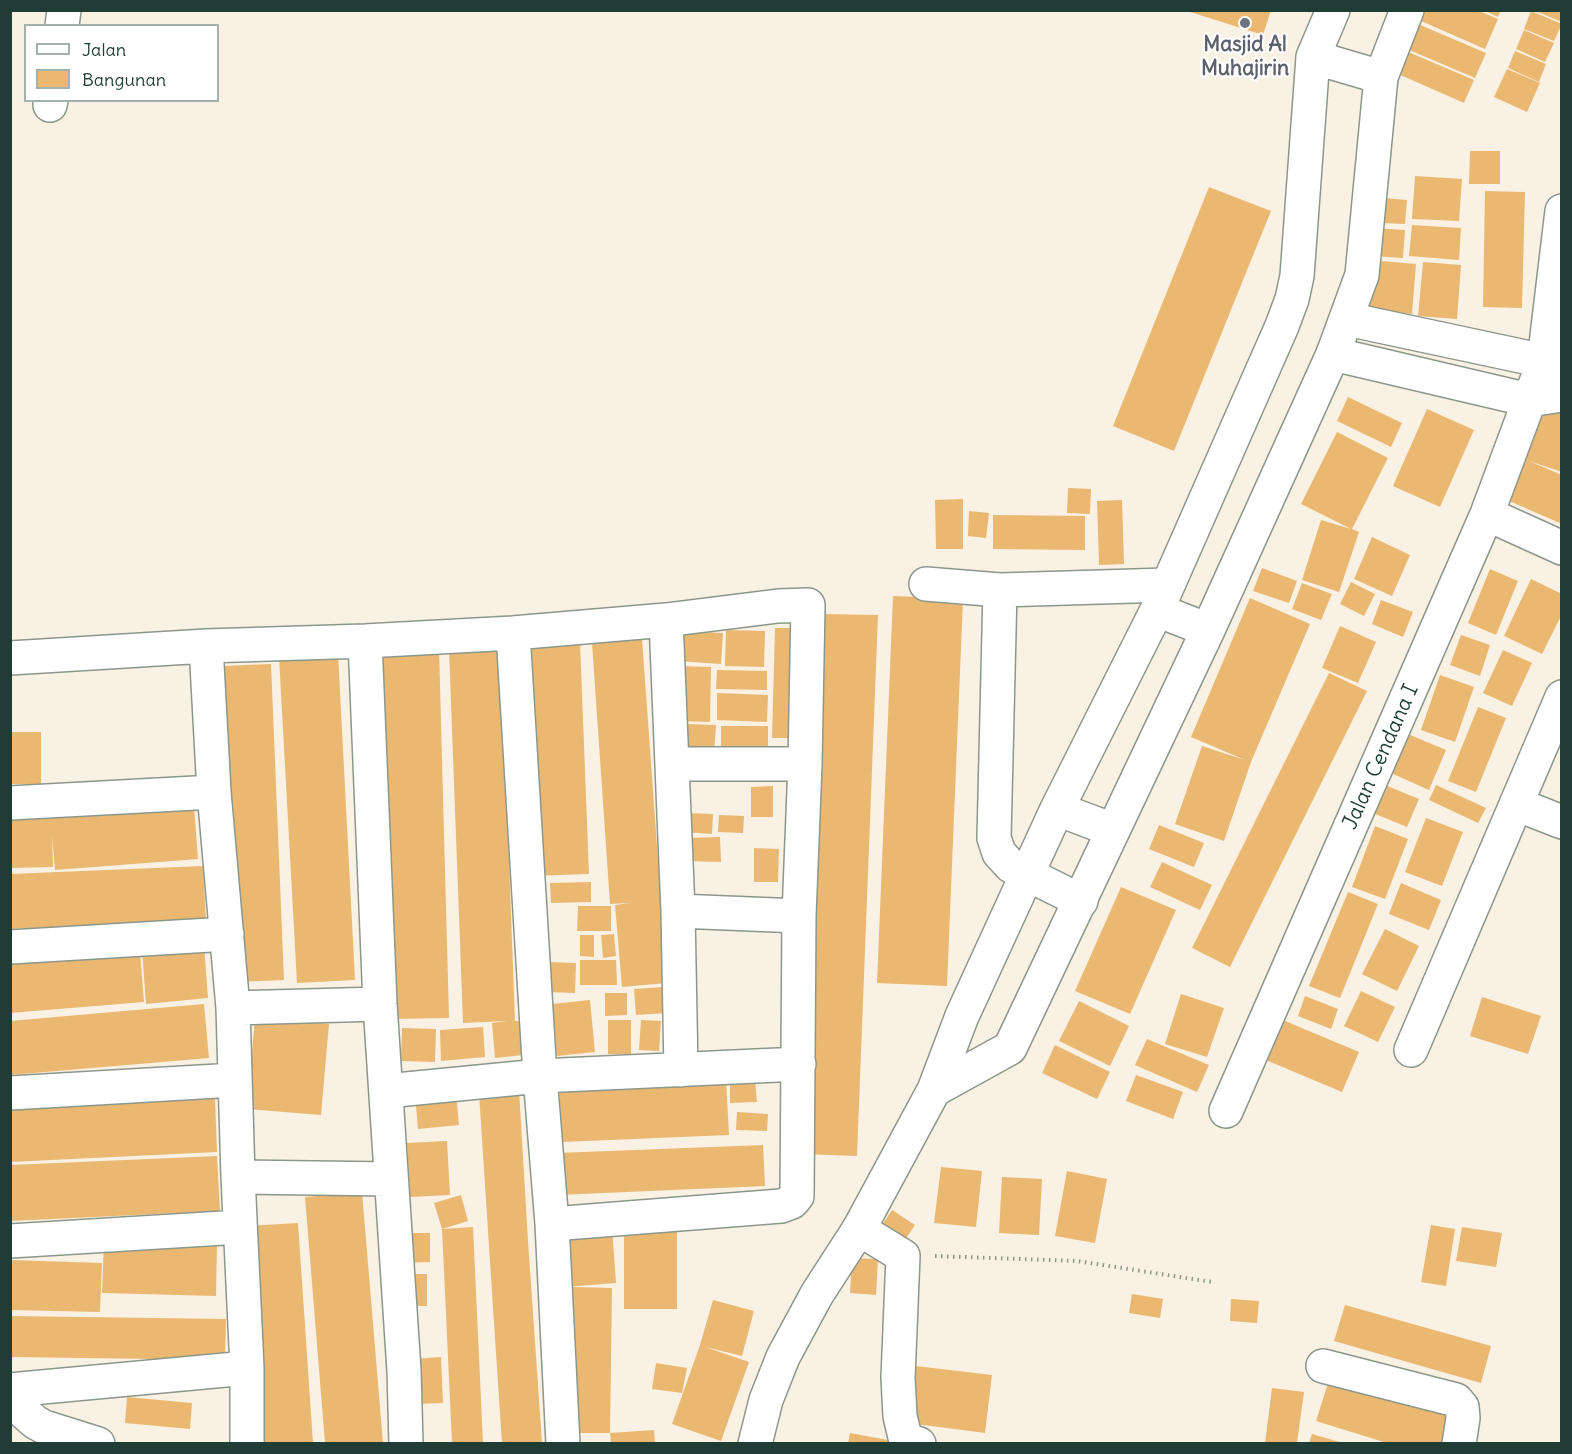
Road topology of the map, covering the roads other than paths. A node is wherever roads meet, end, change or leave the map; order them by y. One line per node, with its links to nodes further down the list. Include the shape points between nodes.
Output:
1 (1333, 10): 3 (street)
2 (1407, 10): 4 (street)
3 (1314, 57): 4 (street); 15 (street, via 1298,276 1292,299)
4 (1381, 77): 6 (street, via 1362,274)
5 (1562, 211): 8 (street, Jalan Cendana I)
6 (1347, 319): 7 (street); 8 (street)
7 (1333, 354): 10 (street); 17 (street)
8 (1553, 367): 10 (street, Jalan Cendana I)
9 (1562, 395): 10 (street)
10 (1529, 400): 11 (street, Jalan Cendana I)
11 (1487, 514): 12 (street); 47 (street, Jalan Cendana I)
12 (1562, 548)
13 (926, 584): 14 (street)
14 (1000, 590): 15 (street); 31 (street, via 994,838 1005,860)
15 (1162, 597): 17 (street); 28 (street)
16 (666, 620): 18 (street); 23 (street); 24 (street, via 808,605)
17 (1208, 630): 30 (street)
18 (513, 633): 19 (street); 42 (street)
19 (366, 641): 20 (street); 37 (street)
20 (206, 646): 21 (street); 25 (street)
21 (10, 658)
22 (1562, 697): 27 (street)
23 (672, 764): 24 (street); 33 (street)
24 (805, 764): 34 (street)
25 (214, 792): 26 (street); 35 (street)
26 (10, 803)
27 (1516, 804): 29 (street); 39 (street)
28 (1057, 809): 30 (street); 31 (street)
29 (1562, 822)
30 (1113, 830): 32 (street)
31 (1027, 876): 32 (street); 44 (street, via 962,1016)
32 (1080, 901): 44 (street, via 1010,1048)
33 (678, 911): 34 (street); 41 (street)
34 (799, 916): 40 (street)
35 (227, 934): 36 (street); 38 (street)
36 (10, 947)
37 (380, 1004): 38 (street); 45 (street)
38 (233, 1008): 43 (street)
39 (1411, 1050)
40 (799, 1064): 41 (street); 50 (street, via 797,1196 792,1202 782,1206)
41 (681, 1070): 42 (street)
42 (540, 1076): 45 (street); 50 (street)
43 (235, 1080): 46 (street); 48 (street)
44 (934, 1090): 52 (street)
45 (386, 1091): 49 (street)
46 (10, 1093)
47 (1226, 1111)
48 (238, 1177): 49 (street); 51 (street)
49 (390, 1179): 60 (street)
50 (552, 1224): 61 (street)
51 (240, 1227): 53 (street); 55 (street)
52 (859, 1229): 62 (street, via 783,1357 765,1400); 63 (street, via 903,1256 900,1416 905,1437)
53 (10, 1241)
54 (1323, 1366): 64 (street, via 1456,1400 1464,1418)
55 (247, 1368): 56 (street); 59 (street)
56 (10, 1390)
57 (10, 1400): 58 (street, via 44,1427)
58 (98, 1443)
59 (247, 1443)
60 (406, 1443)
61 (563, 1443)
62 (755, 1443)
63 (919, 1443)
64 (1459, 1443)

